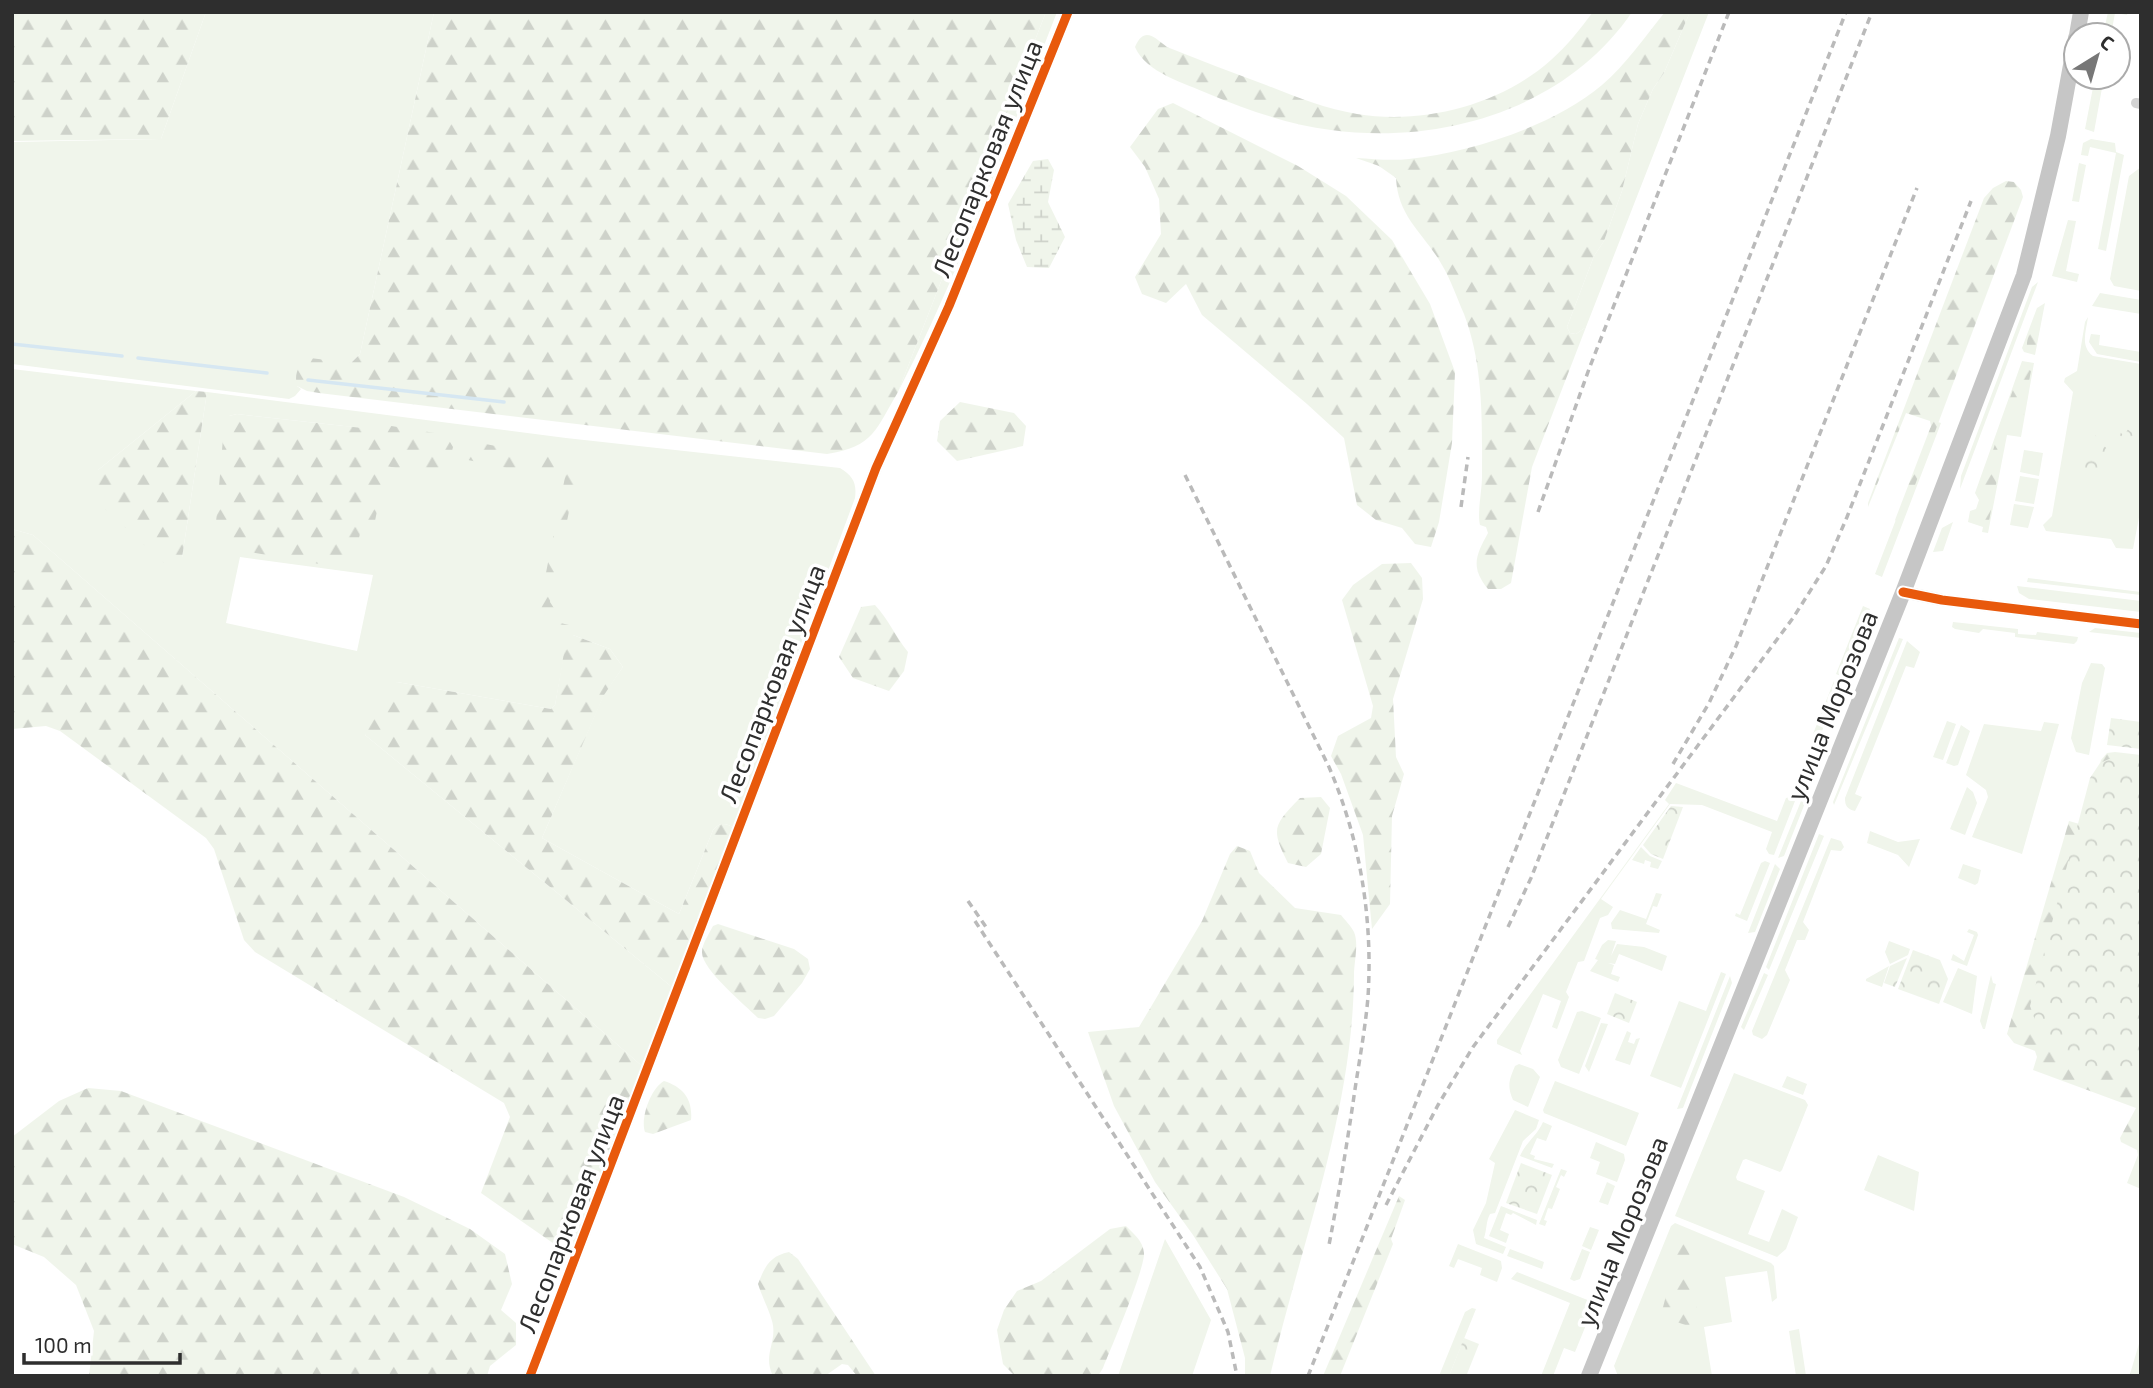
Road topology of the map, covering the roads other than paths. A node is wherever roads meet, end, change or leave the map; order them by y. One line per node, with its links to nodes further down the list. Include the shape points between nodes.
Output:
1 (1068, 12): 5 (street, Лесопарковая улица, via 949,306 876,468)
2 (2066, 91): 3 (main road, улица Морозова, via 2024,275)
3 (1903, 592): 4 (street); 6 (main road, улица Морозова)
4 (2141, 624)
5 (530, 1376)
6 (1589, 1376)

